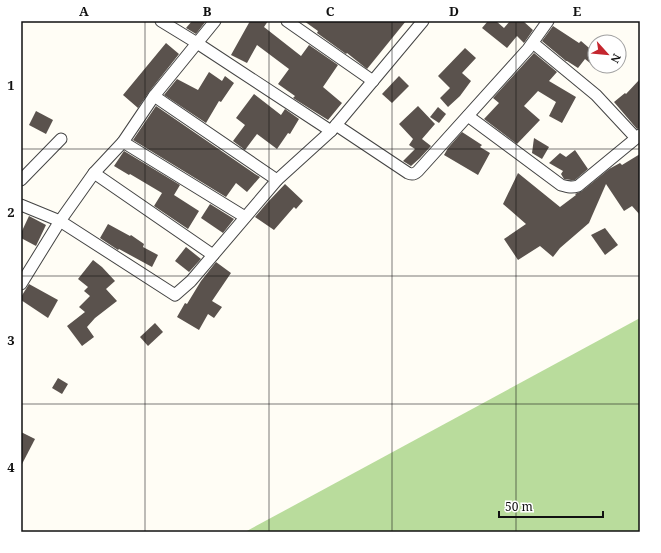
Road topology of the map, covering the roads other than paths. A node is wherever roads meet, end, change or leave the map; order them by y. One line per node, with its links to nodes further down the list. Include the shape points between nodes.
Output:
1 (161, 21): 6 (street)
2 (215, 21): 6 (street)
3 (287, 21): 8 (street)
4 (423, 21): 8 (street)
5 (548, 21): 7 (street)
6 (197, 43): 9 (street); 11 (street)
7 (533, 43): 10 (street); 12 (street, via 596,94)
8 (373, 81): 11 (street)
9 (154, 96): 14 (street); 17 (street)
10 (468, 116): 11 (street, via 415,174 408,173); 12 (street, via 567,187 578,186)
11 (334, 128): 17 (street)
12 (638, 137)
13 (61, 139): 16 (street)
14 (123, 142): 15 (street); 19 (street)
15 (94, 173): 20 (street); 21 (street)
16 (21, 180)
17 (277, 180): 19 (street)
18 (21, 205): 20 (street)
19 (246, 217): 21 (street)
20 (60, 221): 21 (street, via 175,295); 22 (street)
21 (214, 255)
22 (21, 284)

